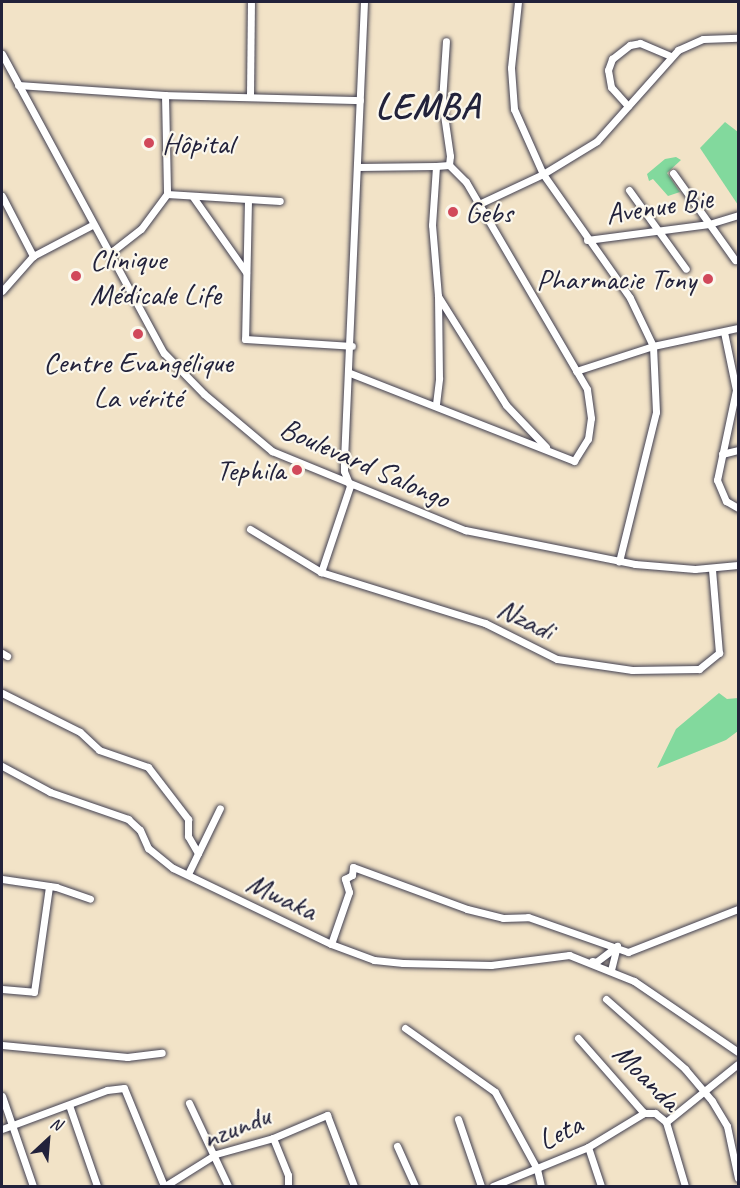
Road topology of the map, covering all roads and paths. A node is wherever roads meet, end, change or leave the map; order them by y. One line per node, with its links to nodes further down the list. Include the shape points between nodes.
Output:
1 (251, 2): 10 (street)
2 (364, 2): 11 (street)
3 (518, 2): 17 (street, via 511,68 514,109)
4 (738, 38): 7 (street, via 703,39)
5 (446, 41): 13 (street, via 442,101)
6 (2, 54): 8 (street, Boulevard Salongo)
7 (670, 56): 12 (street); 12 (street, via 640,44 630,45 612,59 608,69 611,87)
8 (18, 85): 9 (street); 27 (street, Boulevard Salongo)
9 (165, 95): 10 (street); 19 (street)
10 (250, 95): 11 (street)
11 (360, 100): 15 (street)
12 (628, 106): 17 (street, via 597,141)
13 (449, 165): 14 (street); 24 (street, via 466,182)
14 (436, 166): 15 (street); 36 (street, via 432,225)
15 (358, 167): 39 (street)
16 (673, 173): 26 (street)
17 (543, 174): 24 (street); 29 (street)
18 (629, 190): 28 (street)
19 (167, 194): 20 (street); 30 (street, via 141,229)
20 (193, 197): 22 (street); 34 (street)
21 (2, 198): 31 (street)
22 (248, 200): 23 (street); 34 (street)
23 (280, 201)
24 (479, 204): 41 (street)
25 (738, 215): 26 (street, Avenue Bie)
26 (709, 224): 28 (street, Avenue Bie); 32 (street)
27 (92, 225): 30 (street, Boulevard Salongo); 31 (street)
28 (657, 231): 29 (street, Avenue Bie); 33 (street)
29 (587, 240): 40 (street, via 630,298)
30 (110, 252): 48 (street, Boulevard Salongo, via 155,339 175,367 272,451)
31 (33, 256): 35 (street)
32 (735, 260)
33 (686, 269)
34 (246, 272): 39 (street, via 245,339)
35 (2, 291)
36 (438, 296): 44 (street, via 440,378); 45 (street, via 506,405)
37 (738, 328): 38 (street)
38 (724, 332): 40 (street); 43 (street)
39 (352, 346): 42 (street)
40 (653, 346): 41 (street); 51 (street, via 656,411)
41 (576, 371): 45 (street, via 587,389 591,418 588,439 574,461)
42 (350, 373): 44 (street); 48 (street, via 344,471)
43 (737, 390): 47 (street)
44 (436, 404): 45 (street, via 526,444)
45 (548, 449)
46 (738, 450): 47 (street)
47 (722, 454): 49 (street, via 718,486 726,501)
48 (350, 486): 51 (street, Boulevard Salongo, via 465,530); 54 (street)
49 (738, 508)
50 (250, 528): 54 (street)
51 (619, 561): 53 (street, Boulevard Salongo)
52 (738, 565): 53 (street, Boulevard Salongo)
53 (712, 569): 54 (street, Nzadi, via 718,653 699,669 632,670 557,659 485,623)
54 (321, 572)
55 (2, 693): 58 (street, via 80,732 99,750 148,767 188,819 188,836)
56 (2, 766): 59 (street, Mwaka, via 50,792 128,819 140,830 148,848)
57 (220, 808): 58 (street)
58 (198, 853): 59 (street)
59 (188, 874): 64 (street, Mwaka)
60 (2, 879): 61 (street)
61 (49, 886): 62 (street); 68 (street, via 34,992)
62 (90, 899)
63 (738, 909): 65 (street, via 644,949 628,952)
64 (331, 944): 65 (street, via 349,892 345,879 354,872 353,867 467,909 503,918 528,917 592,942); 66 (street, Mwaka, via 374,960 403,963 491,965 559,954)
65 (617, 946): 66 (street, via 596,962); 67 (street)
66 (577, 959): 67 (street)
67 (611, 970): 73 (street, via 668,1001)
68 (2, 989)
69 (606, 999): 76 (street, via 685,1069)
70 (405, 1028): 89 (street, via 488,1084)
71 (578, 1038): 80 (street, Moanda)
72 (2, 1045): 74 (street, via 127,1057)
73 (738, 1052)
74 (162, 1053)
75 (738, 1064): 76 (street)
76 (703, 1094): 82 (street); 90 (street, via 724,1118)
77 (2, 1096): 83 (street)
78 (189, 1103): 88 (street)
79 (69, 1105): 83 (street); 92 (street); 93 (street, via 107,1090 120,1088 127,1092)
80 (644, 1113): 82 (street, Moanda, via 655,1113); 87 (street, Leta)
81 (458, 1119): 98 (street)
82 (666, 1122): 102 (street, Moanda)
83 (11, 1126): 84 (street); 91 (street)
84 (2, 1129)
85 (273, 1138): 88 (street, nzundu); 95 (street, via 288,1175); 96 (street, nzundu, via 327,1115)
86 (397, 1146): 97 (street)
87 (588, 1148): 89 (street, Leta); 101 (street)
88 (216, 1154): 93 (street, nzundu); 94 (street)
89 (537, 1168): 99 (street, Leta); 100 (street)
90 (738, 1178)
91 (33, 1186)
92 (97, 1186)
93 (164, 1186)
94 (228, 1186)
95 (288, 1186)
96 (354, 1186)
97 (415, 1186)
98 (481, 1186)
99 (492, 1186)
100 (542, 1186)
101 (601, 1186)
102 (686, 1186)

